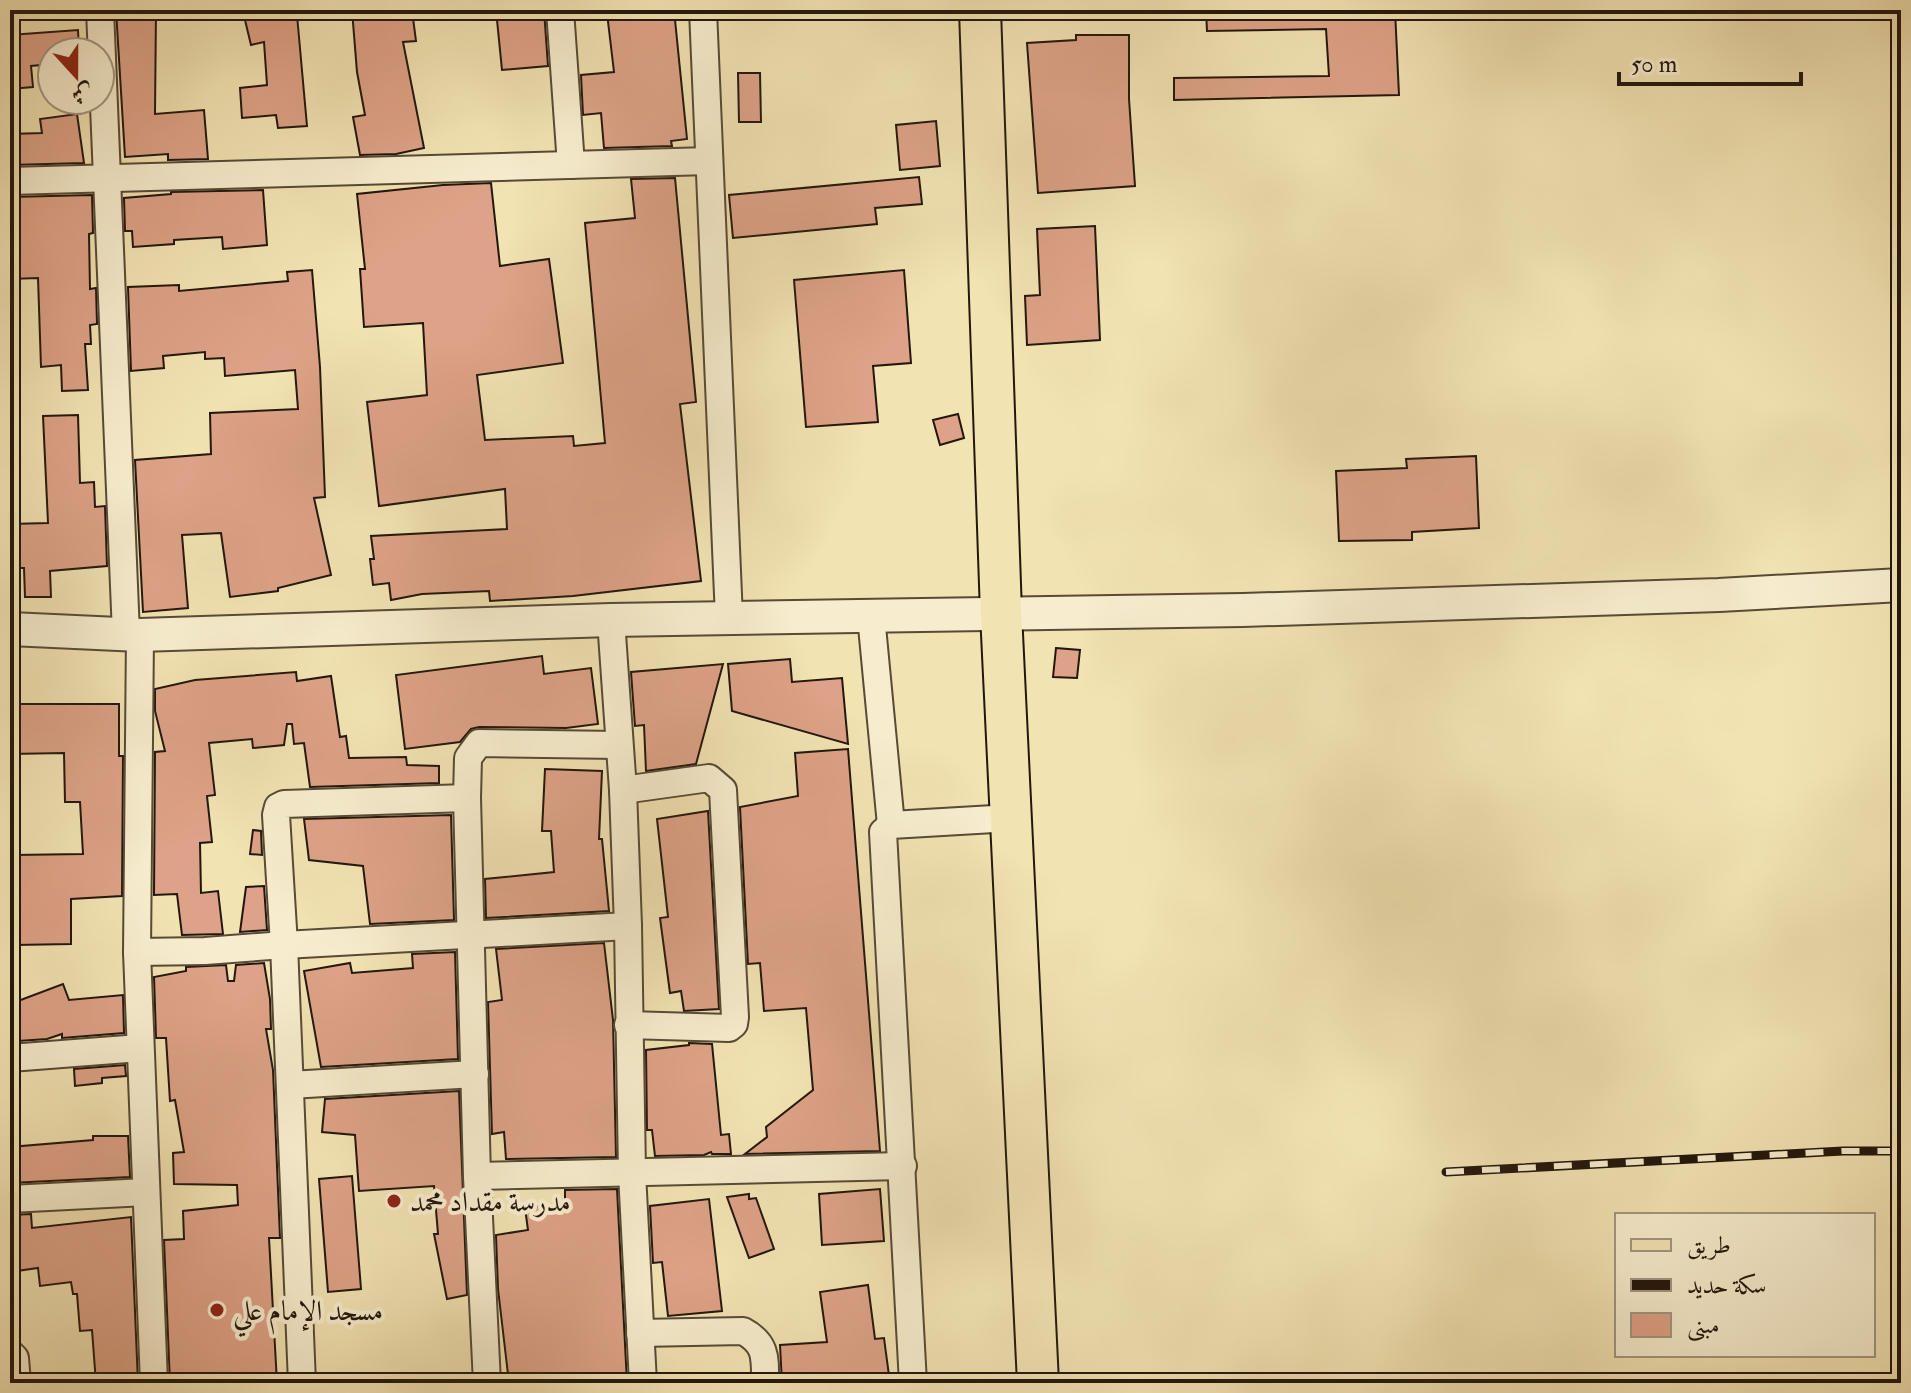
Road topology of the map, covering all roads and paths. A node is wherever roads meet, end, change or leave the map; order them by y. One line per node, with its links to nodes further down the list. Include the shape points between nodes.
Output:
1 (100, 10): 8 (street)
2 (560, 10): 7 (street)
3 (703, 10): 6 (street)
4 (963, 10): 11 (main road)
5 (980, 10): 11 (main road)
6 (709, 161): 7 (street); 13 (street)
7 (571, 165): 8 (street)
8 (109, 178): 9 (street); 16 (street)
9 (10, 181)
10 (1901, 585): 11 (street, via 1243,610)
11 (992, 613): 12 (street); 20 (main road)
12 (871, 616): 13 (street); 21 (street)
13 (729, 618): 14 (street)
14 (611, 620): 16 (street); 17 (street)
15 (10, 629): 16 (street)
16 (133, 634): 25 (street)
17 (619, 745): 18 (street); 19 (street, via 479,743 468,758)
18 (623, 790): 22 (street); 26 (street, via 709,778 723,790 735,1017 729,1028)
19 (467, 798): 23 (street); 24 (street, via 278,807)
20 (1002, 818): 21 (street); 45 (main road); 46 (main road)
21 (891, 825): 31 (street, via 883,832)
22 (628, 926): 23 (street); 26 (street)
23 (473, 936): 24 (street); 29 (street)
24 (284, 945): 25 (street); 30 (street)
25 (137, 952): 27 (street)
26 (628, 1025): 32 (street)
27 (140, 1048): 28 (street); 34 (street)
28 (10, 1058)
29 (475, 1074): 30 (street); 33 (street)
30 (290, 1085): 40 (street)
31 (903, 1166): 32 (street); 44 (street)
32 (632, 1173): 33 (street); 36 (street)
33 (477, 1176): 41 (street)
34 (146, 1192): 35 (street); 39 (street)
35 (10, 1199)
36 (640, 1333): 42 (street); 43 (street, via 743,1331 761,1345)
37 (10, 1353): 38 (street)
38 (17, 1383)
39 (154, 1383)
40 (302, 1383)
41 (487, 1383)
42 (643, 1383)
43 (765, 1383)
44 (913, 1383)
45 (1020, 1383)
46 (1038, 1383)

